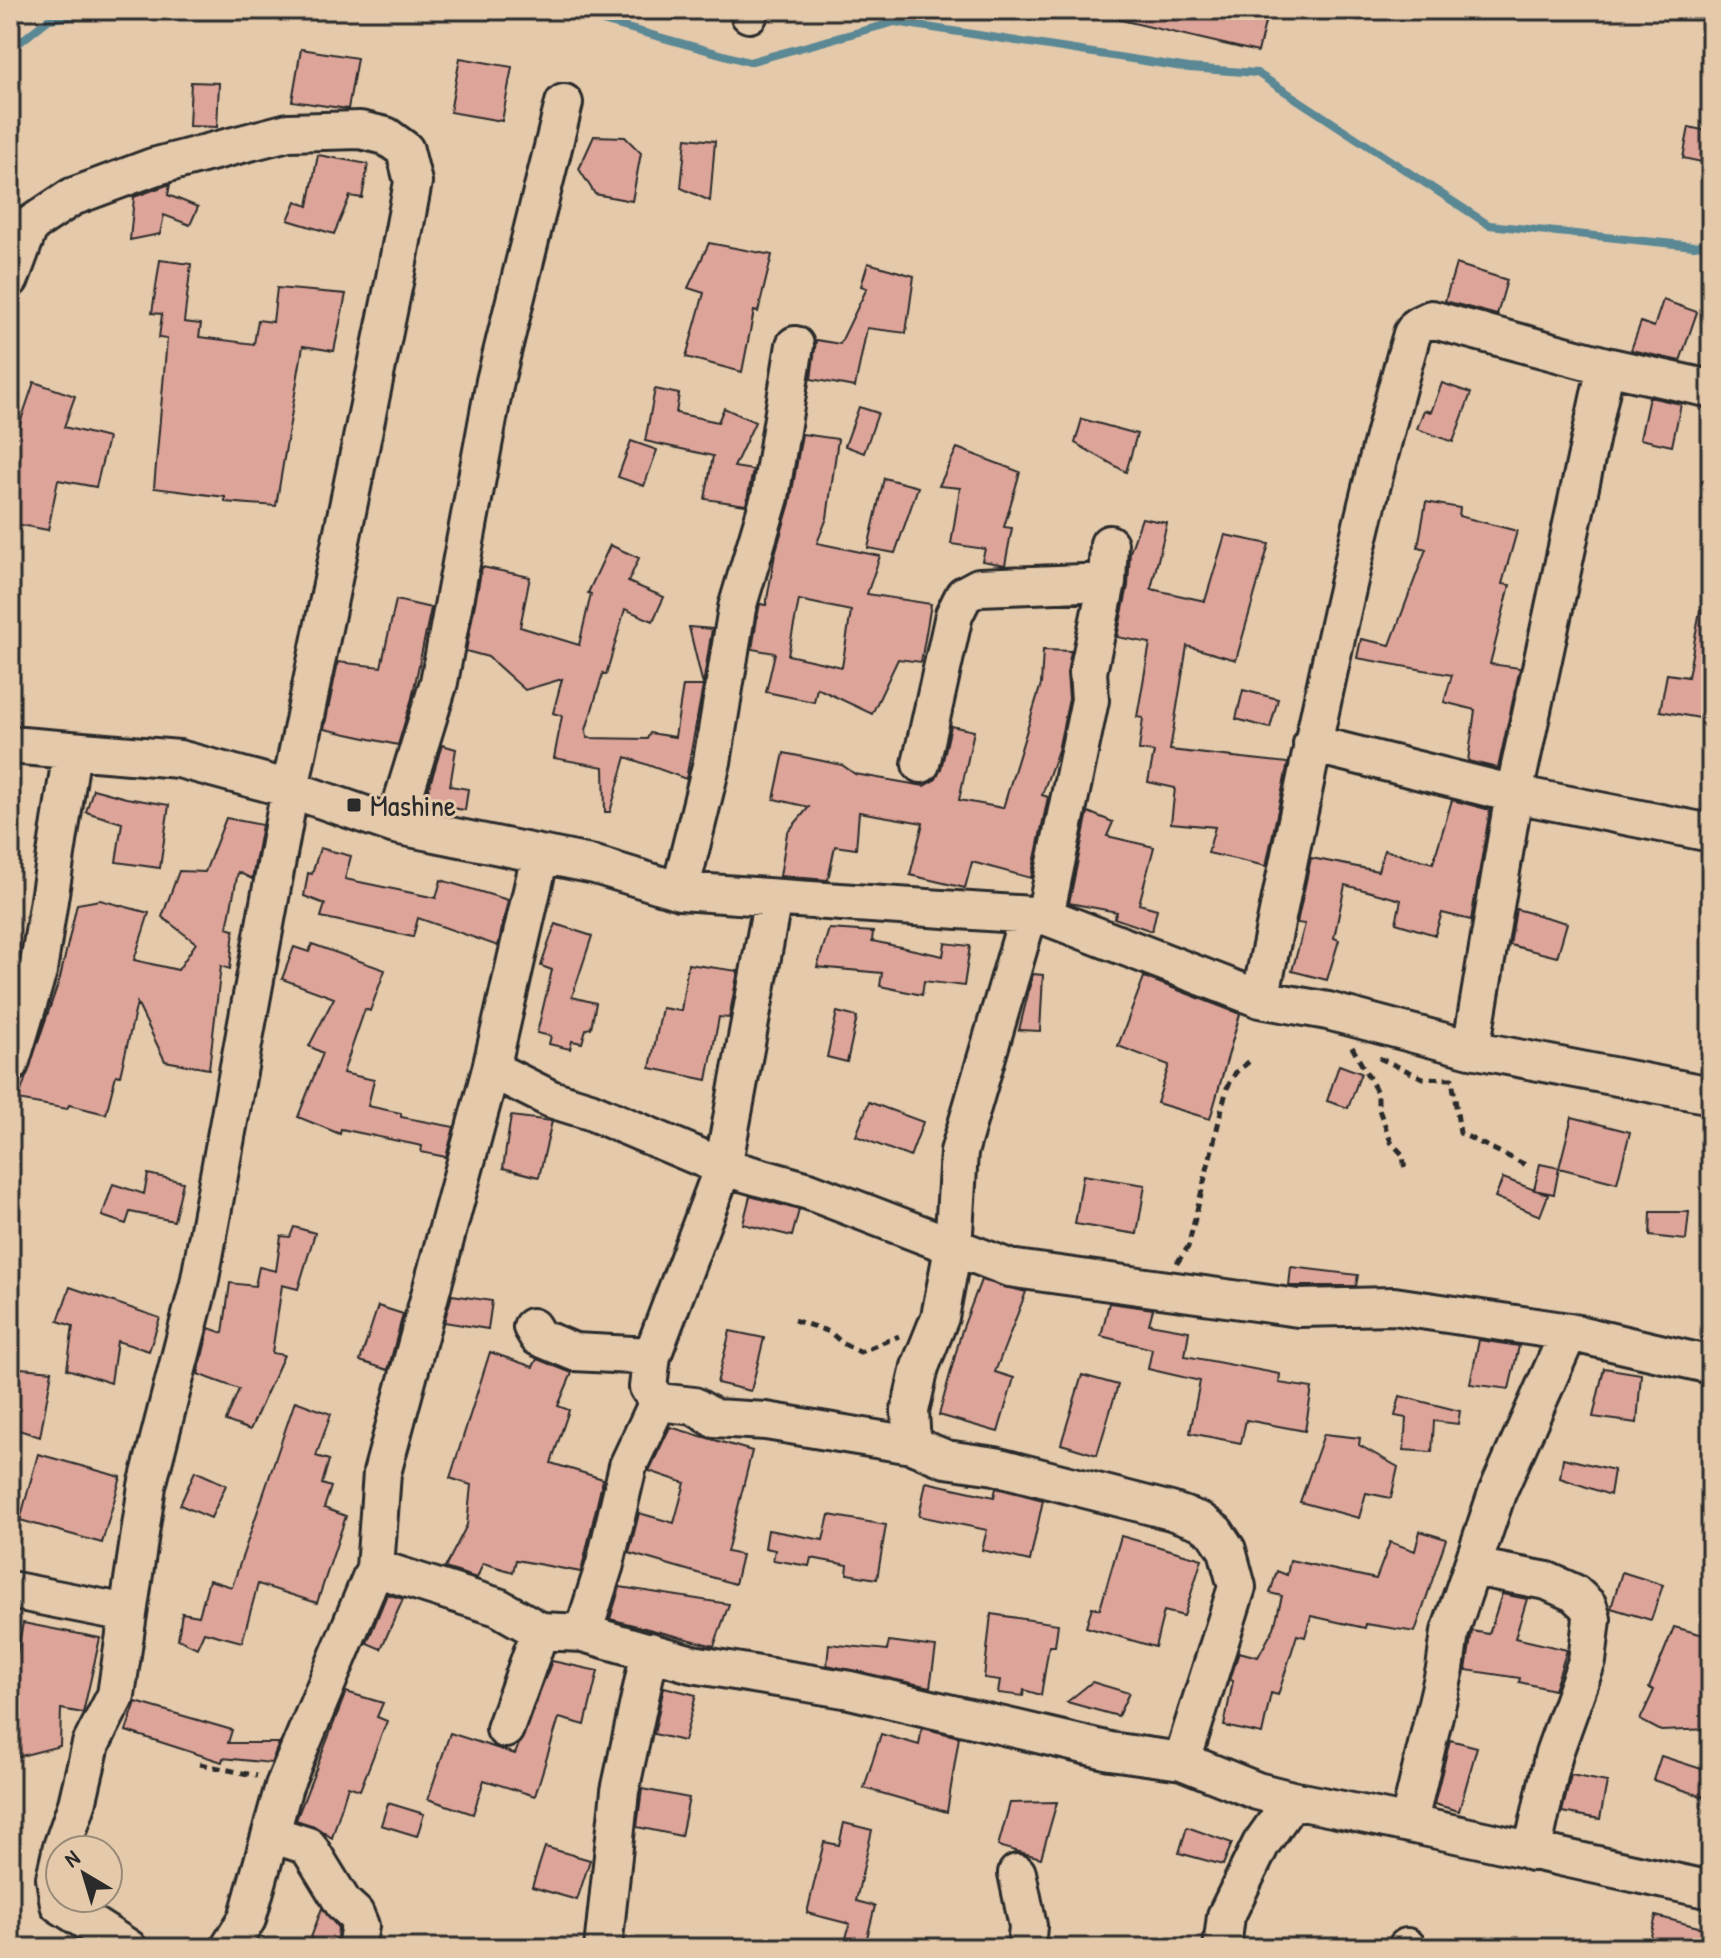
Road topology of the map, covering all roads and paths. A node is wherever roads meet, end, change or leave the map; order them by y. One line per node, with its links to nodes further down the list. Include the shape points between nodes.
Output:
1 (564, 103): 14 (street, via 495,381 439,682)
2 (10, 279): 12 (street, via 30,225 72,197 153,167 288,132 360,130 386,136 405,150 413,182)
3 (795, 345): 17 (street, via 770,497 737,608 712,762)
4 (1606, 366): 5 (street); 8 (street, via 1431,319 1418,325 1375,464); 13 (street)
5 (1711, 389)
6 (1109, 544): 7 (street)
7 (1107, 582): 11 (street, via 979,587 964,595 954,615); 19 (street, via 1088,672 1090,700)
8 (1312, 744): 13 (street); 20 (street)
9 (10, 745): 10 (street)
10 (72, 751): 12 (street, via 179,759); 24 (street, via 38,971)
11 (921, 764)
12 (290, 789): 14 (street); 43 (street, via 199,1284 147,1486)
13 (1514, 794): 15 (street); 22 (street)
14 (395, 825): 16 (street)
15 (1711, 833)
16 (540, 856): 17 (street, via 595,865); 25 (street)
17 (680, 891): 18 (street)
18 (773, 898): 19 (street); 28 (street)
19 (1037, 916): 20 (street); 30 (street, via 959,1152)
20 (1260, 999): 21 (street)
21 (1355, 1033): 22 (street); 27 (path, via 1423,1078 1452,1079 1460,1133); 29 (path)
22 (1471, 1049): 26 (street)
23 (1251, 1060): 31 (path, via 1227,1088 1188,1247)
24 (10, 1064)
25 (491, 1069): 28 (street, via 551,1099); 41 (street, via 382,1473)
26 (1711, 1095)
27 (1528, 1166)
28 (723, 1167): 30 (street, via 809,1191); 36 (street)
29 (1405, 1171)
30 (953, 1248): 31 (street, via 1009,1268); 32 (street)
31 (1159, 1290): 35 (street, via 1298,1308 1394,1306)
32 (940, 1317): 33 (path, via 864,1352 830,1332); 39 (street, via 910,1411)
33 (794, 1320)
34 (532, 1327): 36 (street, via 538,1337 574,1352)
35 (1569, 1332): 37 (street); 40 (street, via 1497,1493)
36 (652, 1356): 38 (street, via 648,1387)
37 (1711, 1365)
38 (658, 1402): 39 (street, via 694,1406 714,1418 766,1421); 45 (street, via 628,1466)
39 (912, 1445): 48 (street, via 946,1459 995,1466 1171,1511 1215,1532 1227,1550 1237,1587)
40 (1473, 1567): 52 (street, via 1450,1632); 55 (street, via 1547,1581 1574,1593 1588,1606 1592,1619 1587,1661 1554,1753)
41 (375, 1568): 44 (street, via 498,1607); 50 (street)
42 (10, 1590): 43 (street)
43 (127, 1613): 53 (street, via 116,1695 91,1744)
44 (540, 1631): 45 (street); 47 (street)
45 (583, 1633): 46 (street)
46 (650, 1651): 48 (street, via 692,1664 850,1690 1110,1751); 62 (street, via 620,1791)
47 (505, 1729)
48 (1182, 1761): 51 (street)
49 (200, 1764): 50 (path)
50 (284, 1786): 54 (street)
51 (1292, 1800): 52 (street); 64 (street, via 1261,1844 1226,1916)
52 (1409, 1821): 55 (street)
53 (67, 1834)
54 (271, 1834): 60 (street, via 247,1919); 61 (street, via 308,1846 355,1914 360,1926)
55 (1532, 1852): 57 (street)
56 (1017, 1873): 63 (street, via 1028,1926)
57 (1711, 1890)
58 (75, 1914): 59 (street)
59 (128, 1948)
60 (229, 1948)
61 (356, 1948)
62 (603, 1948)
63 (1026, 1948)
64 (1222, 1948)

